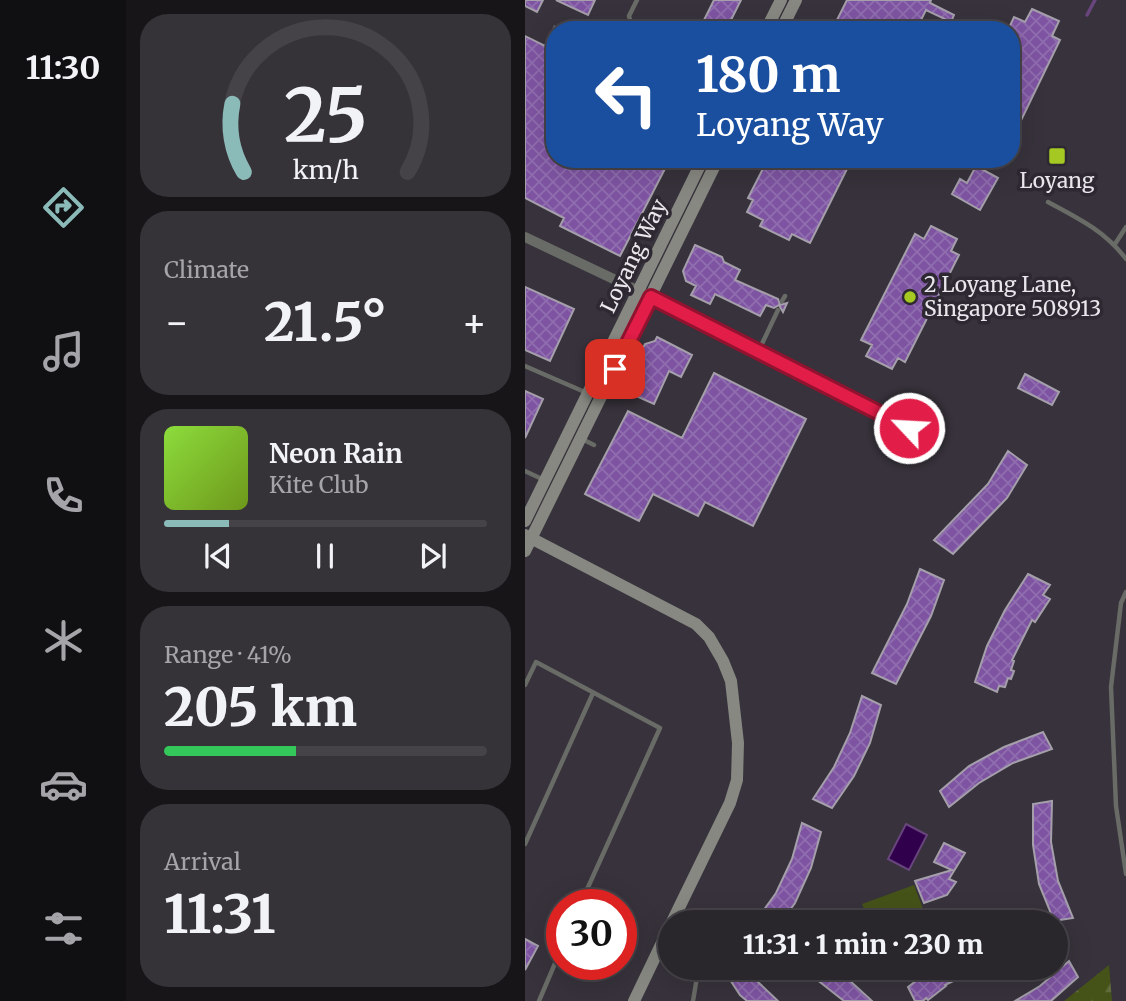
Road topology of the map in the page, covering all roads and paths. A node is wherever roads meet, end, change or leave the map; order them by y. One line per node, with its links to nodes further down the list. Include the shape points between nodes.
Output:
1 (637, 0): 4 (lane)
2 (781, 0): 5 (main road)
3 (796, 0): 6 (main road)
4 (630, 21)
5 (770, 21)
6 (786, 21)
7 (699, 168): 14 (main road, Loyang Way)
8 (713, 168): 14 (main road, Loyang Way)
9 (1048, 202): 12 (lane, via 1093,226)
10 (1126, 227): 12 (lane)
11 (525, 237): 14 (street)
12 (1115, 244): 13 (lane)
13 (1126, 259)
14 (645, 294): 16 (street); 18 (main road, Loyang Way); 20 (main road, Loyang Way)
15 (778, 310): 16 (lane)
16 (758, 351): 19 (street)
17 (525, 366): 18 (lane)
18 (588, 393): 23 (main road, Loyang Way)
19 (909, 428)
20 (581, 438): 21 (lane); 24 (main road, Loyang Way)
21 (594, 445)
22 (525, 471): 23 (lane)
23 (545, 481): 25 (main road, Loyang Way)
24 (543, 515): 26 (main road, Loyang Way); 28 (main road, via 545,533)
25 (525, 521)
26 (528, 537): 27 (main road, Loyang Way); 28 (main road)
27 (525, 551)
28 (556, 551): 35 (main road, via 679,614 703,641 726,682 730,803)
29 (1126, 592): 33 (lane, via 1111,687 1116,806)
30 (525, 685): 31 (lane, via 536,662)
31 (593, 693): 32 (lane); 34 (lane, via 660,728)
32 (525, 844)
33 (1126, 874)
34 (587, 889)
35 (678, 910)
36 (658, 951): 40 (main road)
37 (548, 980): 39 (lane)
38 (696, 980): 41 (lane)
39 (539, 1001)
40 (634, 1001)
41 (693, 1001)

